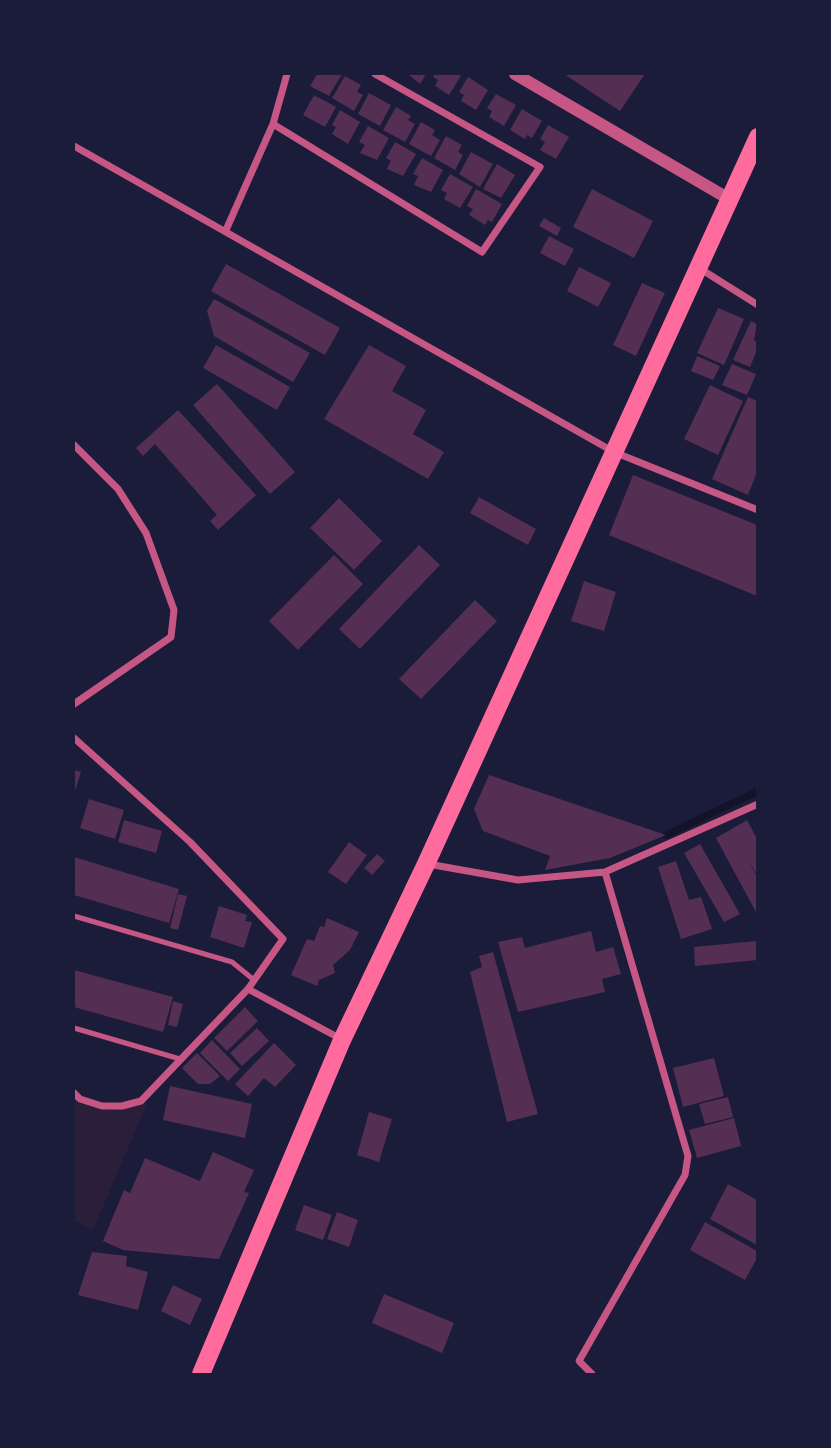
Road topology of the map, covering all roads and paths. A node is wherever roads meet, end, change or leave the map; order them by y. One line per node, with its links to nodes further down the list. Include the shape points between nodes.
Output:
1 (287, 74): 4 (street)
2 (375, 74): 4 (street, via 540,167 482,252)
3 (515, 74): 7 (street)
4 (273, 124): 8 (street)
5 (758, 136): 7 (main road)
6 (74, 146): 8 (street)
7 (729, 199): 9 (main road)
8 (226, 230): 12 (street)
9 (698, 267): 10 (street); 12 (main road)
10 (758, 305)
11 (74, 445): 14 (street, via 118,489 146,533 174,610 171,638)
12 (614, 452): 13 (street); 17 (main road)
13 (758, 510)
14 (74, 704)
15 (74, 738): 20 (street, via 190,842 283,939)
16 (758, 804): 18 (street)
17 (426, 864): 18 (street, via 518,880); 23 (main road)
18 (605, 872): 27 (street, via 688,1156 685,1175 579,1361)
19 (74, 916): 20 (lane, via 232,962)
20 (254, 980): 21 (street)
21 (248, 989): 23 (street); 24 (street)
22 (74, 1028): 24 (lane)
23 (341, 1040): 26 (main road)
24 (180, 1059): 25 (street, via 141,1101 102,1106)
25 (74, 1093)
26 (201, 1374)
27 (592, 1374)

